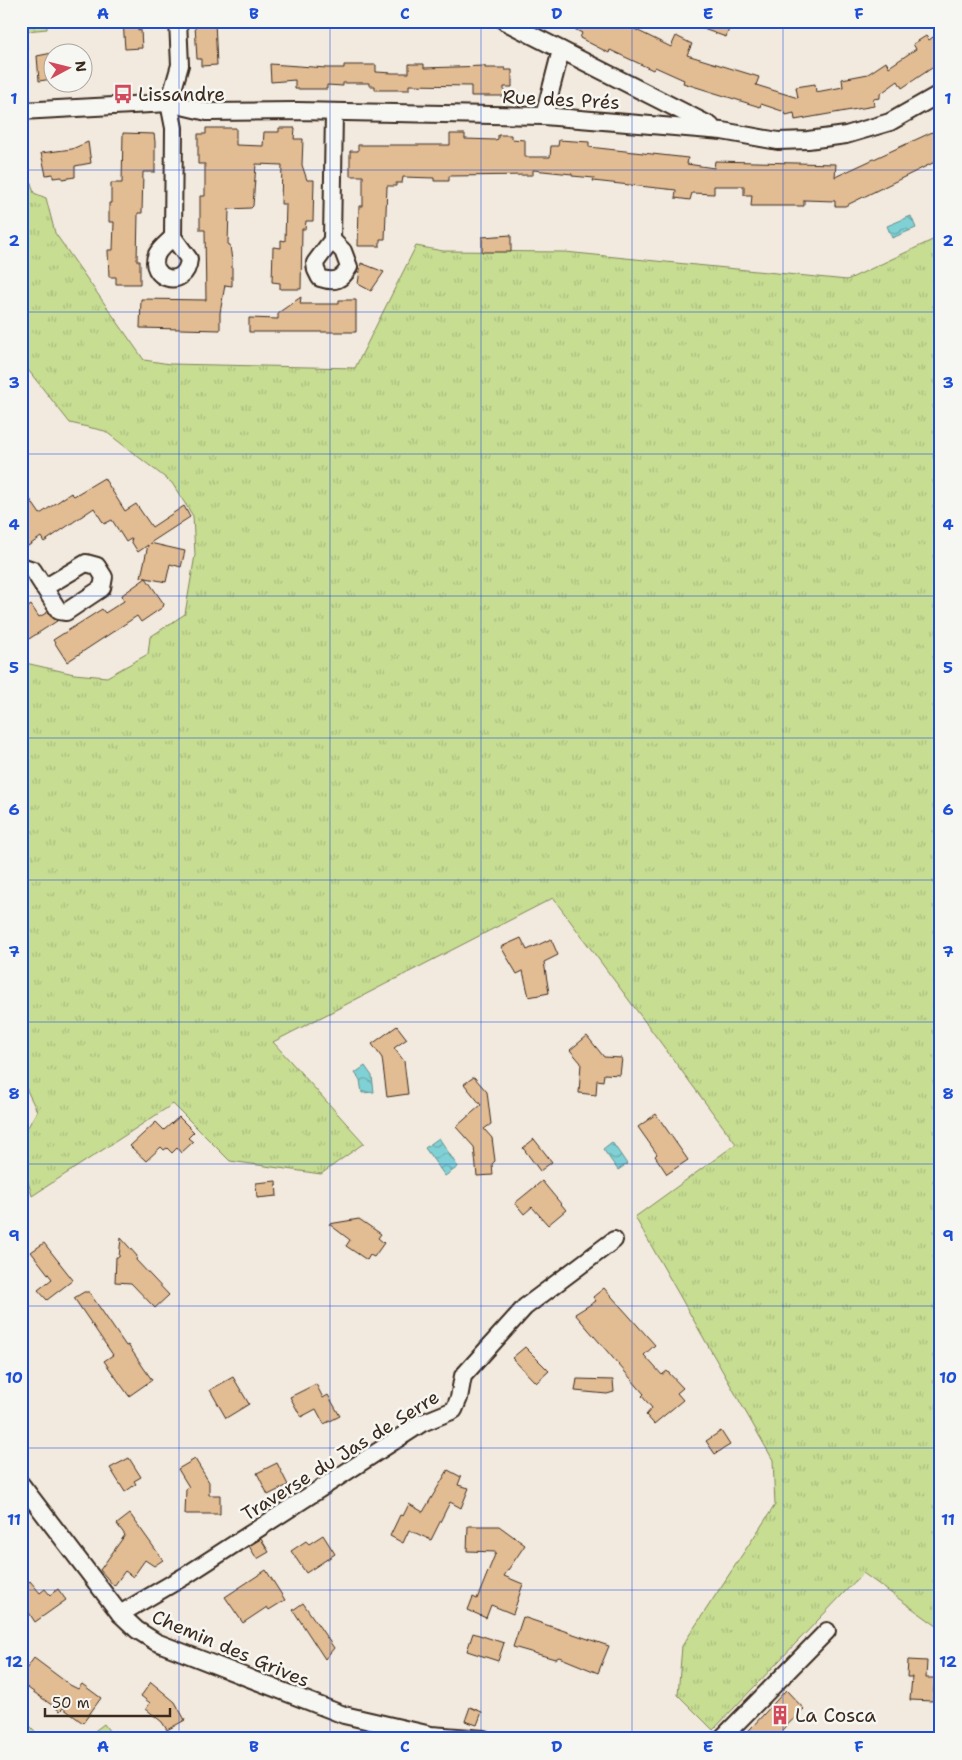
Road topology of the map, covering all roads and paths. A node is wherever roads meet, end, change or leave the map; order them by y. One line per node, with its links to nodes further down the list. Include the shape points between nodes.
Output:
1 (178, 21): 5 (street, via 180,65)
2 (504, 21): 3 (street)
3 (560, 50): 8 (street); 9 (street)
4 (941, 93): 9 (street, Rue des Prés, via 890,122 846,135 778,141)
5 (170, 103): 6 (street, Rue des Prés); 7 (street, Rue des Prés, via 207,112); 10 (street, via 174,128)
6 (21, 111)
7 (334, 112): 8 (street, Rue des Prés); 11 (street)
8 (544, 116): 9 (street, Rue des Prés)
9 (722, 131)
10 (173, 237)
11 (332, 240)
12 (21, 566): 13 (street, via 33,570)
13 (44, 588)
14 (614, 1240): 16 (street, Traverse du Jas de Serre, via 525,1306 463,1376 454,1410 422,1423 185,1576)
15 (21, 1484): 16 (street, Chemin des Grives)
16 (120, 1614): 18 (street, Chemin des Grives, via 156,1642 240,1677 344,1715)
17 (827, 1631): 20 (street)
18 (430, 1737): 19 (street, Chemin des Grives)
19 (484, 1739)
20 (721, 1739)

